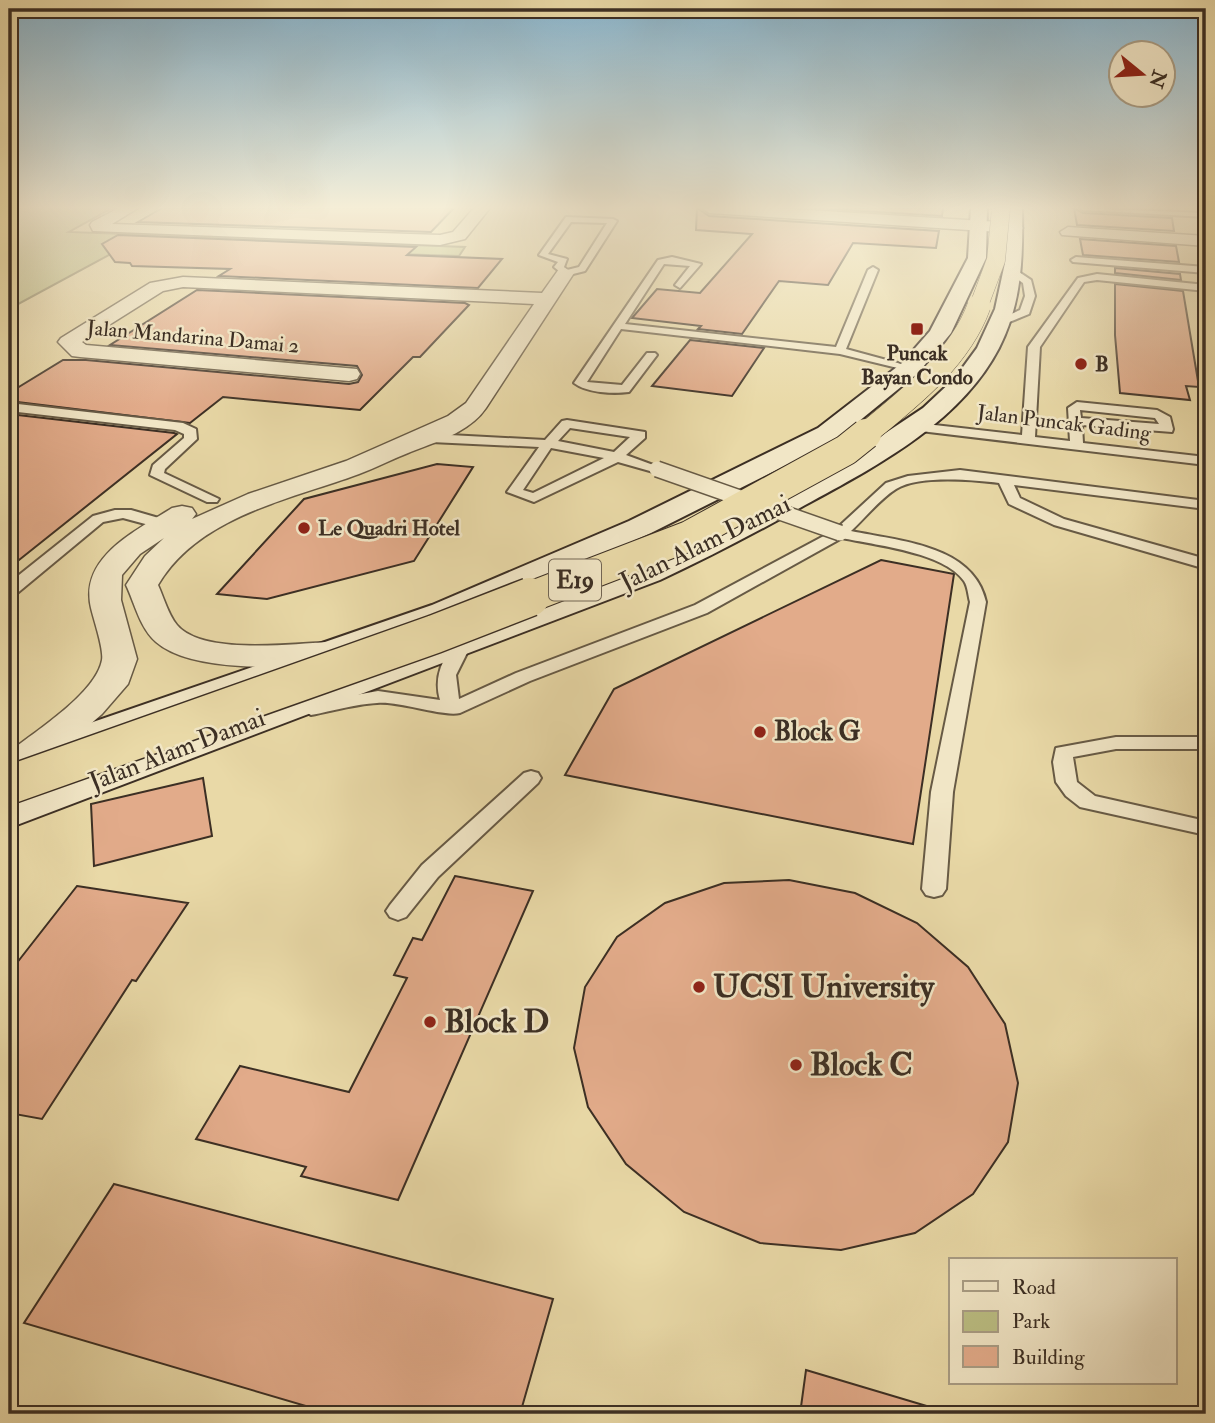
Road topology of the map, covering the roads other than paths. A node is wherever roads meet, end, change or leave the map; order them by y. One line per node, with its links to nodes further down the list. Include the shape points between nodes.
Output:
1 (144, 274): 9 (street)
2 (564, 274): 12 (street)
3 (653, 274): 13 (lane)
4 (688, 274): 10 (lane)
5 (871, 274): 14 (lane)
6 (969, 274): 16 (main road, Jalan Alam Damai, via 950,317)
7 (991, 274): 40 (highway, E19, bridge, via 971,328 920,389 846,450 689,536 435,634)
8 (1012, 274): 20 (main road, Jalan Alam Damai, via 1002,322 975,372)
9 (163, 285): 12 (street, Jalan Mandarina Damai 2, via 191,281); 17 (street, Jalan Mandarina Damai 2, via 68,342 80,351)
10 (680, 285)
11 (1206, 288): 22 (lane, via 1097,277 1081,280 1034,347)
12 (546, 299): 21 (street, via 474,408)
13 (620, 326): 14 (lane); 15 (lane, via 581,385 625,389)
14 (840, 351): 16 (lane)
15 (651, 355)
16 (910, 368): 36 (main road, Jalan Alam Damai, via 827,433 775,462 455,608)
17 (349, 374)
18 (9, 407): 28 (lane, via 178,426 191,432 190,439 158,468 157,475)
19 (1075, 421): 19 (lane, via 1074,408 1082,406 1157,414 1164,417 1167,429); 24 (lane)
20 (916, 427): 22 (lane, Jalan Puncak Gading); 35 (main road, Jalan Alam Damai, via 886,449 701,551)
21 (431, 438): 23 (lane); 28 (street, via 266,477)
22 (1028, 440): 24 (lane, Jalan Puncak Gading)
23 (547, 444): 25 (lane); 25 (lane, via 567,424 640,435); 25 (lane, via 514,492 534,498)
24 (1077, 446): 26 (lane, Jalan Puncak Gading)
25 (616, 457): 32 (lane, bridge)
26 (1206, 461)
27 (1005, 480): 29 (lane); 32 (lane, via 960,474 908,480 891,486); 33 (lane, via 1014,501 1059,522)
28 (224, 504): 30 (street); 31 (street)
29 (1206, 506)
30 (164, 523): 31 (street); 34 (lane, via 112,512); 40 (street, via 129,548 107,574 105,600 120,659 110,684)
31 (194, 532): 36 (street, via 159,558 142,585 166,634 184,645 226,654)
32 (840, 533): 37 (lane, via 701,609 523,677); 44 (lane, via 939,557 959,567 975,589 978,602 942,792)
33 (1206, 564)
34 (9, 591)
35 (463, 643): 37 (lane, via 446,670 446,692); 38 (main road, Jalan Alam Damai)
36 (327, 652): 40 (main road, Jalan Alam Damai)
37 (453, 709): 38 (lane, via 378,697)
38 (231, 730): 42 (main road, Jalan Alam Damai)
39 (1206, 743): 43 (lane, via 1077,748 1063,753 1063,780 1088,802)
40 (13, 772)
41 (531, 778): 45 (lane, via 430,871)
42 (9, 814)
43 (1206, 828)
44 (934, 889)
45 (398, 911)

